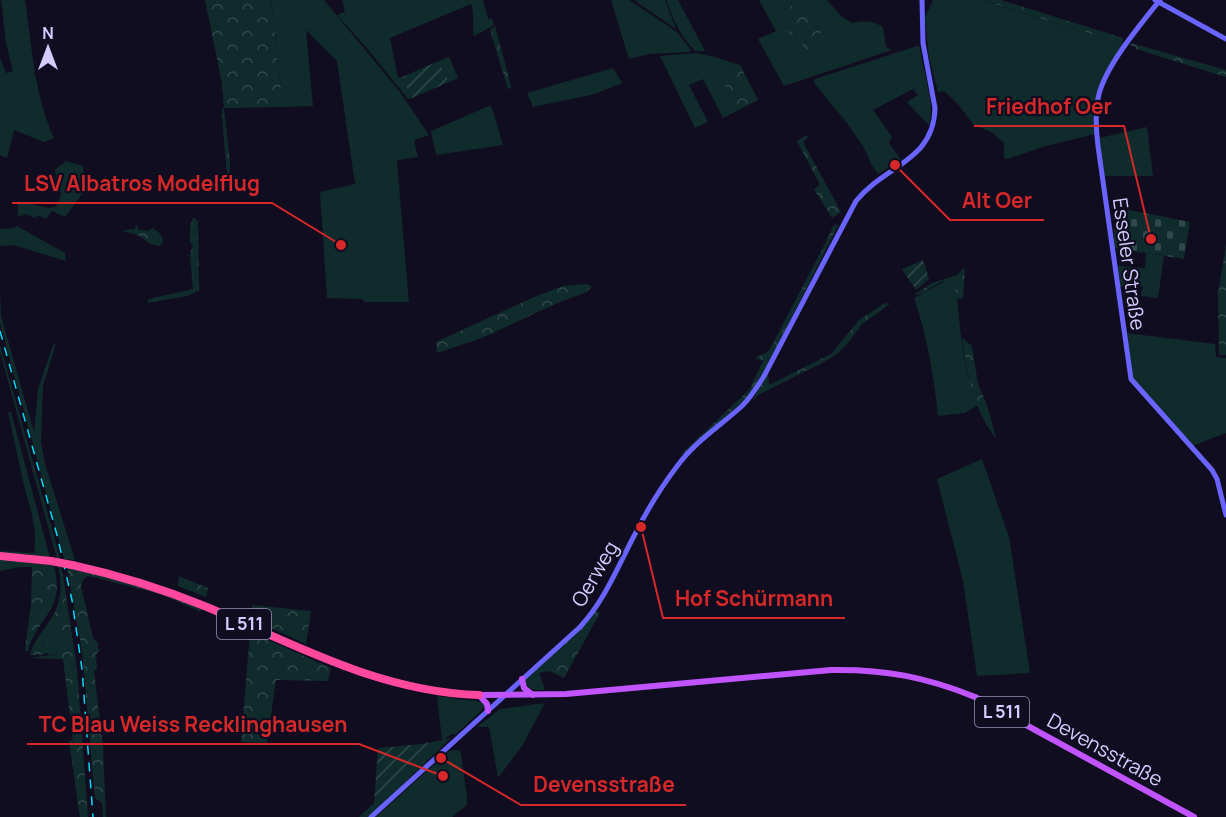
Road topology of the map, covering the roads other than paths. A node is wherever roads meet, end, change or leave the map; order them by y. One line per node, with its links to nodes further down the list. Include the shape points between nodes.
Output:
1 (922, 0): 6 (street, Oerweg, via 923,43 935,108 931,132 922,148 865,190 753,394 701,439 679,465 639,526 595,610)
2 (1158, 0): 3 (street); 4 (street, Esseler Straße, via 1114,61 1099,94 1096,135 1131,379 1212,471)
3 (1226, 39)
4 (1226, 515)
5 (0, 556): 7 (highway, L 511, bridge, via 51,561 120,576 164,590 356,671 423,688)
6 (522, 679): 8 (main road, via 524,688); 9 (street, Oerweg)
7 (479, 695): 9 (main road, L 511); 10 (main road)
8 (534, 695): 9 (main road, Devensstraße / L 511); 12 (main road, Devensstraße / L 511, via 831,670 906,675 975,697)
9 (504, 696): 10 (street, Oerweg)
10 (488, 711): 11 (street, Oerweg)
11 (372, 817)
12 (1194, 817)

